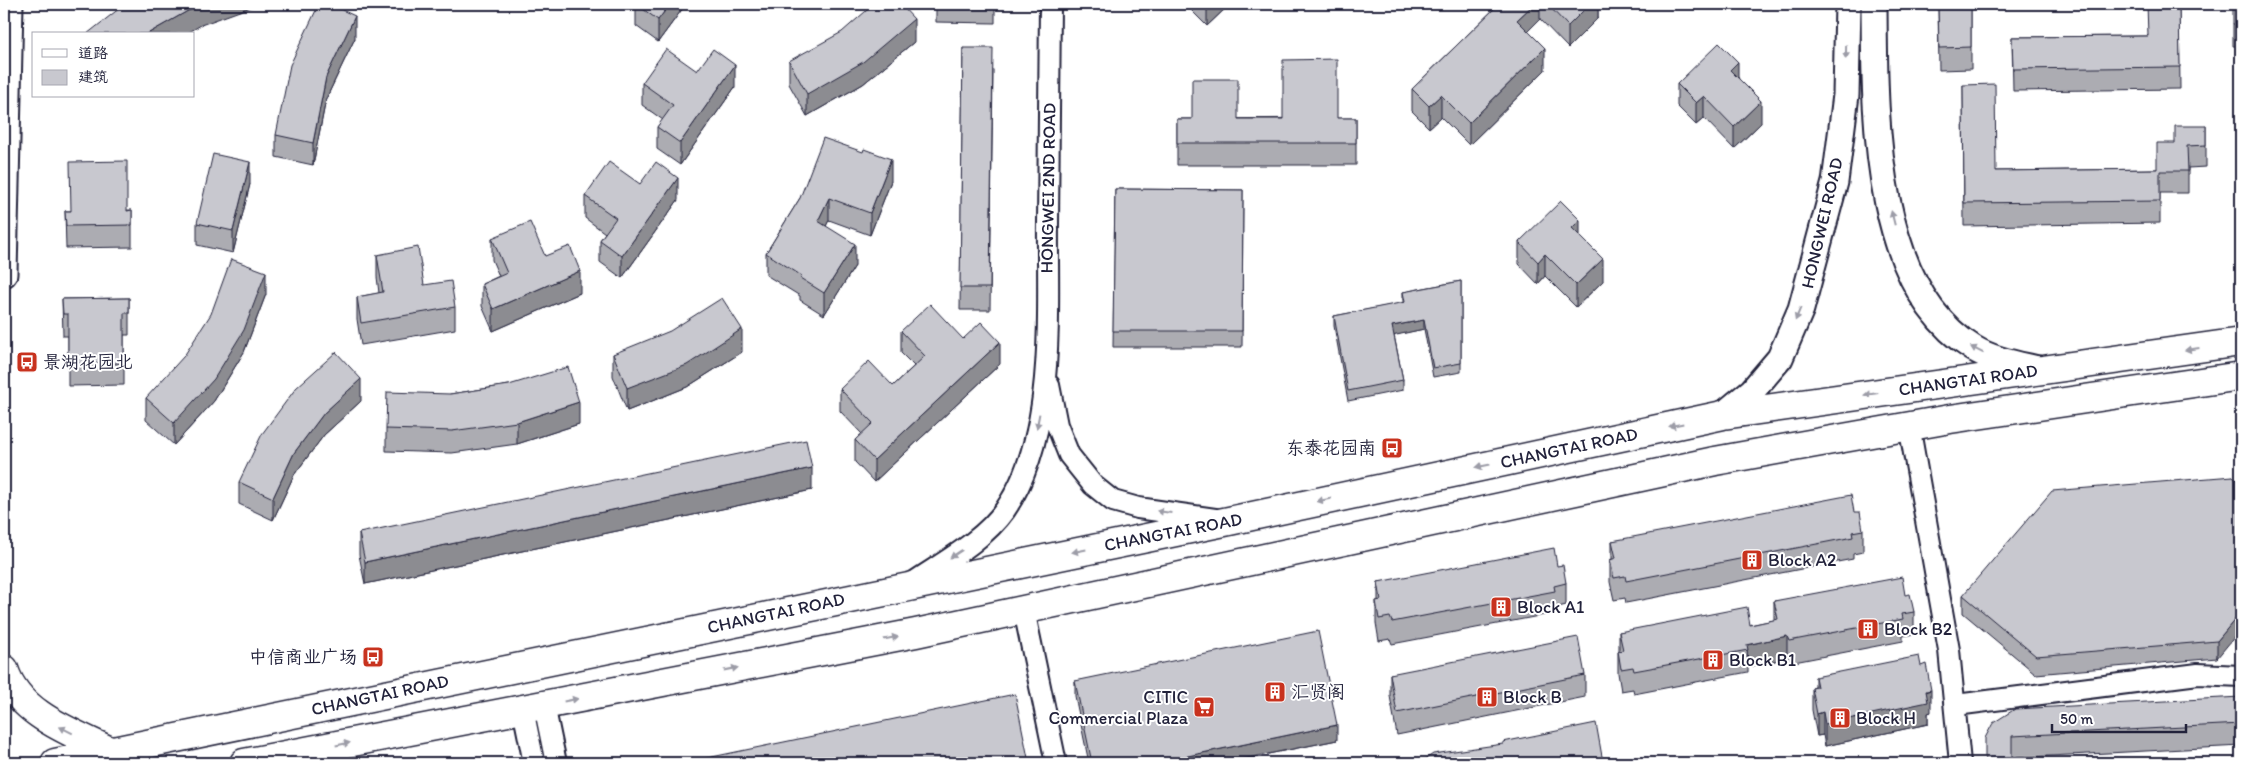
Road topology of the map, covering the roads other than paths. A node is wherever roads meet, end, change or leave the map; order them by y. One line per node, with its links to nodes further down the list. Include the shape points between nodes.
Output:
1 (10, 4): 5 (street)
2 (1050, 4): 8 (street, HONGWEI 2ND ROAD)
3 (1848, 4): 10 (street, HONGWEI ROAD, one-way to 10, via 1846,95 1835,182 1801,309 1780,358 1752,391)
4 (1874, 4): 7 (street, one-way to 4, via 1973,349 1937,318 1917,288 1900,246 1886,192 1875,97)
5 (4, 274)
6 (2241, 342): 7 (highway, CHANGTAI ROAD, one-way to 7)
7 (2040, 370): 10 (highway, CHANGTAI ROAD, one-way to 10)
8 (1047, 373): 12 (street, one-way to 8, via 1138,508 1113,501 1068,455 1057,425); 13 (street, one-way to 13, via 1032,454 1020,485 1005,510 985,533)
9 (2241, 376): 11 (highway, CHANGTAI ROAD)
10 (1723, 415): 12 (highway, CHANGTAI ROAD, one-way to 12)
11 (1909, 425): 14 (highway, CHANGTAI ROAD, via 1705,463); 17 (street, via 1944,614)
12 (1230, 520): 13 (highway, CHANGTAI ROAD, one-way to 13)
13 (910, 585): 19 (highway, CHANGTAI ROAD)
14 (1024, 610): 18 (highway, CHANGTAI ROAD, one-way to 14); 24 (street)
15 (4, 669): 19 (highway, one-way to 15, via 54,724 29,707 9,684)
16 (2241, 676): 17 (street, via 2198,674)
17 (1956, 705): 25 (street)
18 (534, 707): 21 (highway, CHANGTAI ROAD, one-way to 18); 22 (street); 23 (street)
19 (110, 751): 20 (highway, CHANGTAI ROAD)
20 (55, 763)
21 (244, 763)
22 (534, 763)
23 (556, 763)
24 (1056, 763)
25 (1960, 763)

